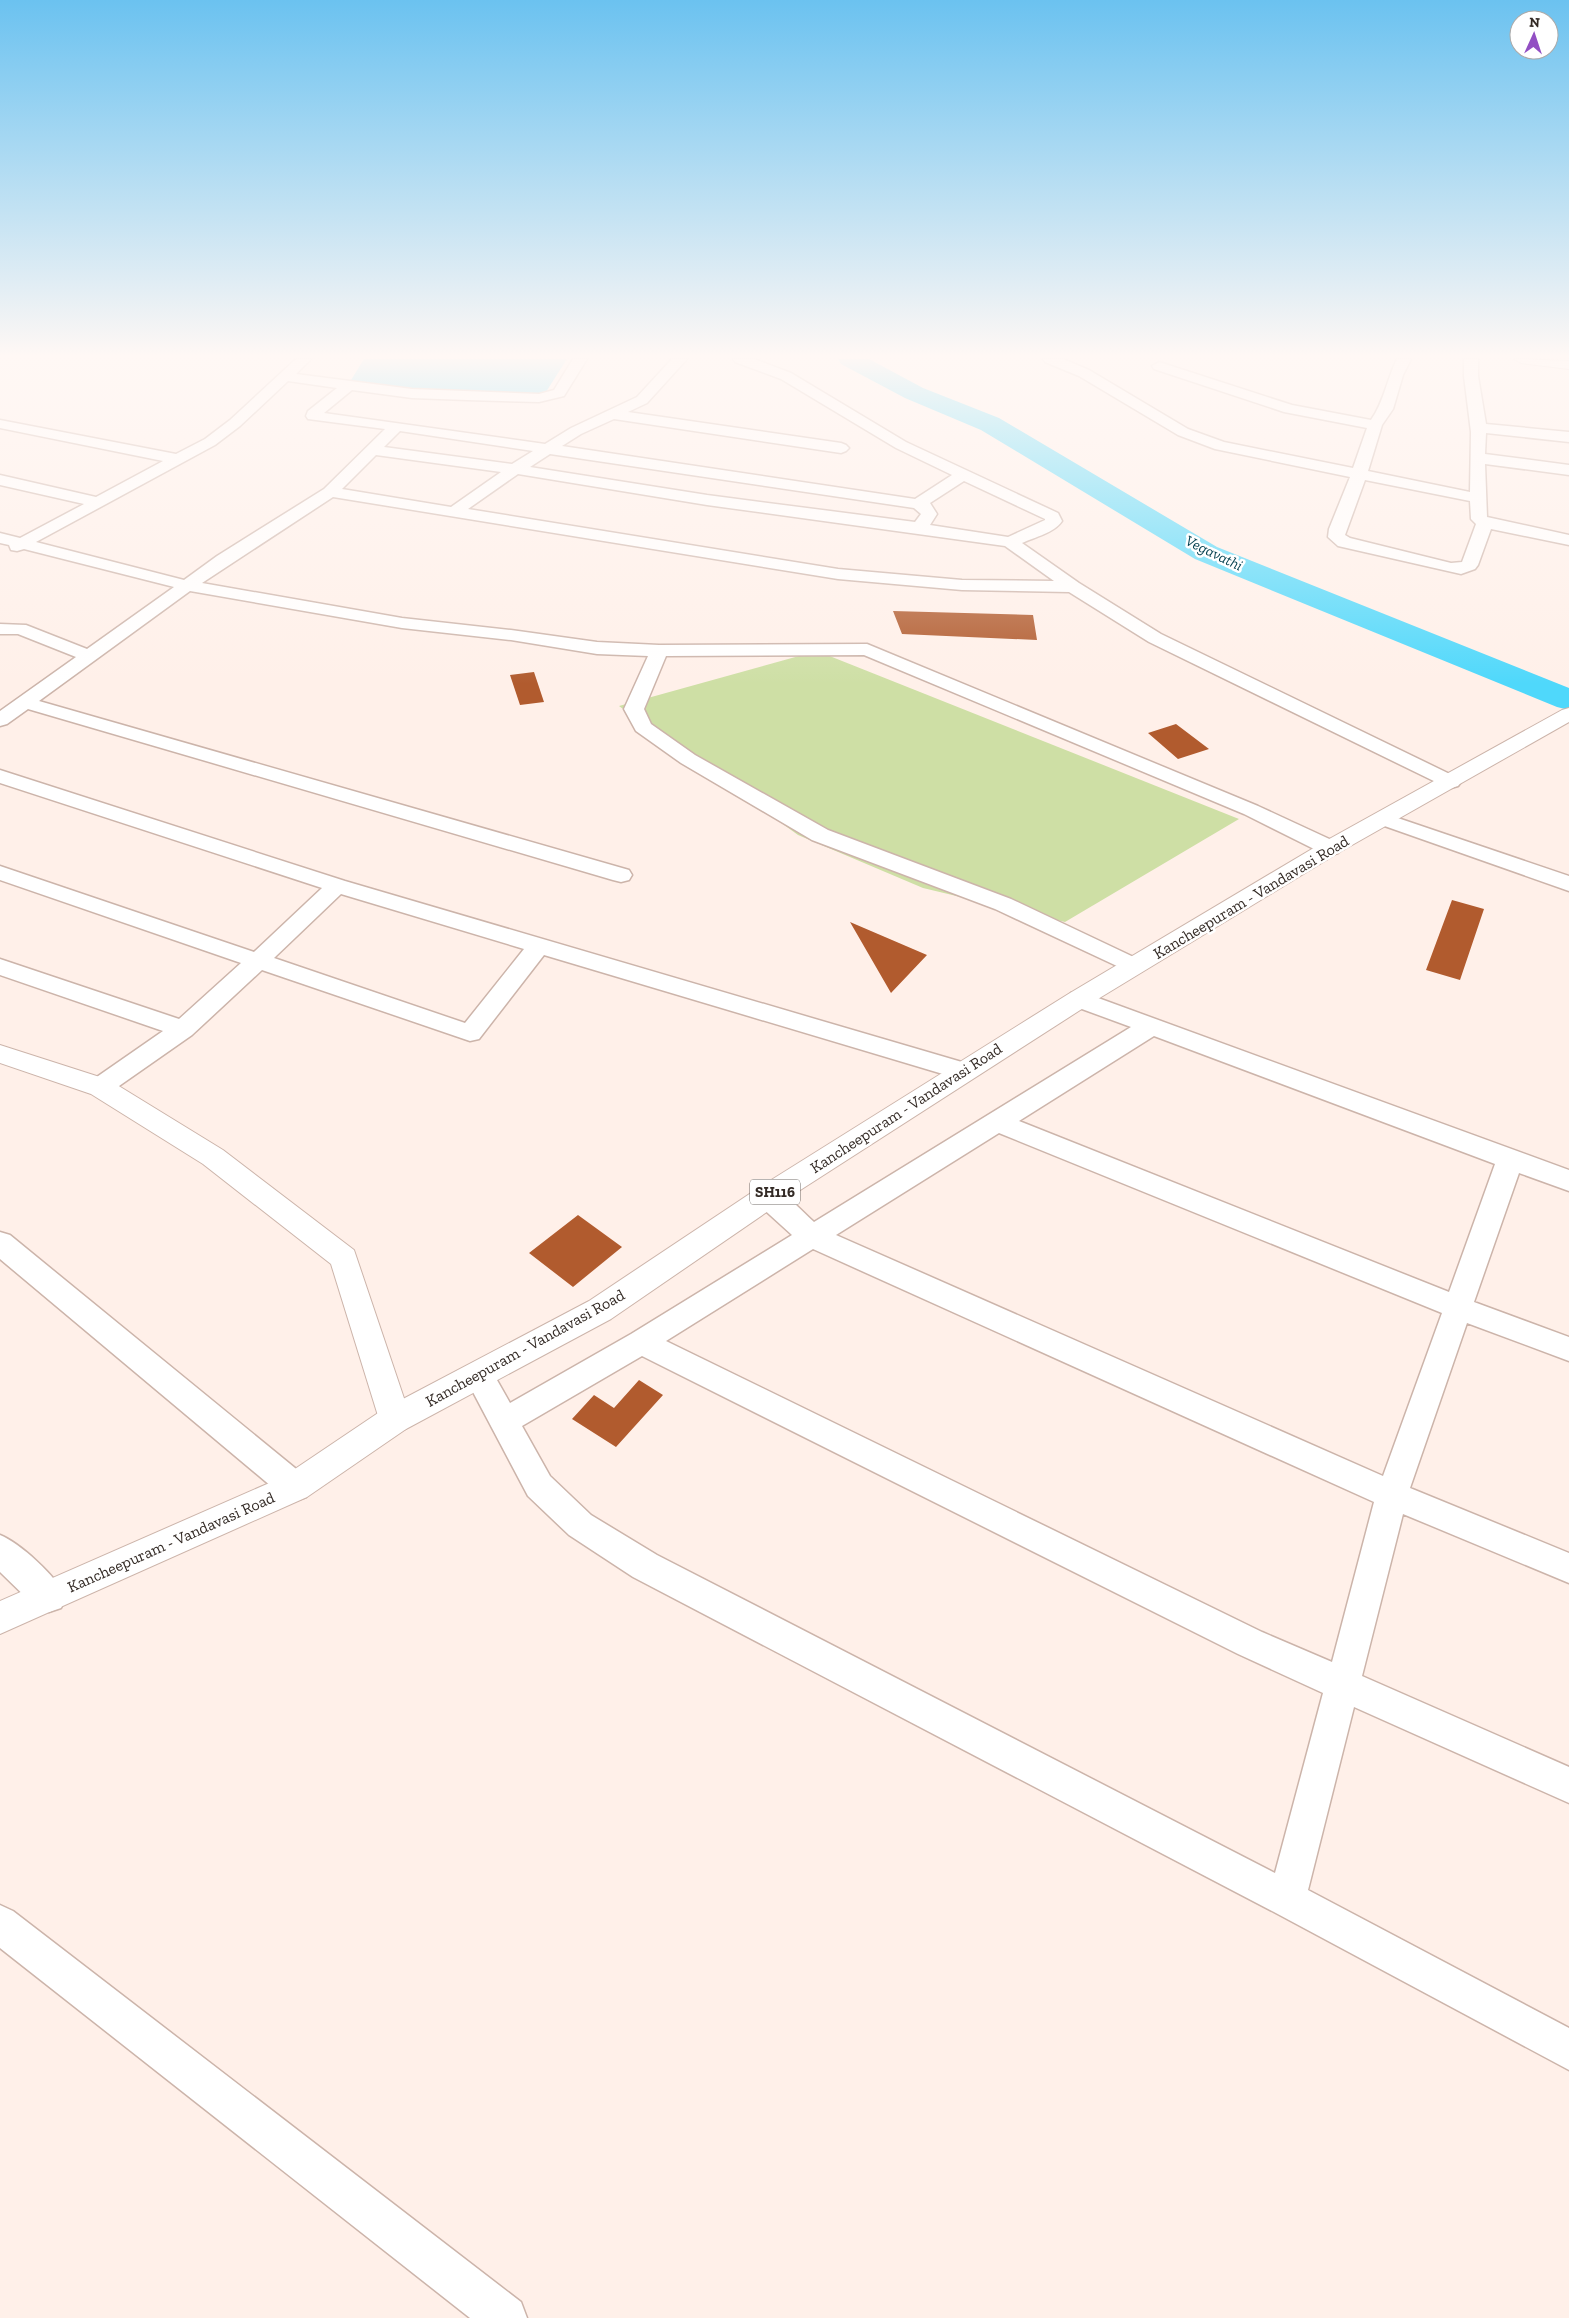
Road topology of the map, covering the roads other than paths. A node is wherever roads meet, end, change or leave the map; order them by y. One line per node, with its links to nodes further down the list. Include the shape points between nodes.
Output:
1 (163, 467): 18 (street)
2 (355, 467): 16 (street)
3 (501, 467): 11 (street)
4 (518, 467): 11 (street)
5 (670, 467): 19 (street)
6 (946, 467): 13 (street)
7 (1322, 467): 14 (street)
8 (1363, 467): 14 (street)
9 (1477, 467): 17 (street)
10 (1547, 467): 12 (street)
11 (515, 469): 20 (street); 22 (street, via 708,500)
12 (1569, 470)
13 (962, 475): 19 (street); 25 (street, via 1052,516 1054,521 1044,528)
14 (1360, 475): 17 (street); 21 (street, via 1337,529 1336,537 1344,542 1462,569 1469,565)
15 (0, 480): 18 (street)
16 (330, 492): 20 (street); 28 (street)
17 (1478, 498): 21 (street, via 1479,519)
18 (98, 502): 26 (street)
19 (918, 504): 22 (street, via 925,507 928,514)
20 (452, 513): 29 (street, via 838,574 962,585)
21 (1485, 523): 24 (street)
22 (920, 528): 25 (street)
23 (0, 538): 26 (street)
24 (1569, 540)
25 (1010, 542): 29 (street)
26 (24, 543): 27 (street); 28 (street)
27 (0, 554)
28 (189, 586): 31 (street, via 402,623 598,648); 32 (street)
29 (1073, 587): 37 (street, via 1155,638)
30 (0, 629): 32 (street, via 20,629)
31 (659, 651): 39 (street, via 867,650 1251,810); 46 (street, via 634,709 643,727 688,760 820,835 1003,904)
32 (89, 656): 33 (street)
33 (27, 702): 35 (street); 41 (street)
34 (1569, 714): 37 (main road, Kancheepuram - Vandavasi Road / SH116)
35 (0, 720)
36 (0, 776): 43 (street)
37 (1451, 782): 38 (main road, Kancheepuram - Vandavasi Road / SH116)
38 (1384, 820): 39 (main road, Kancheepuram - Vandavasi Road / SH116); 42 (street)
39 (1330, 848): 46 (main road, Kancheepuram - Vandavasi Road / SH116)
40 (0, 873): 45 (street)
41 (621, 875)
42 (1569, 884)
43 (337, 886): 44 (street); 45 (street)
44 (539, 946): 45 (street, via 470,1033); 52 (street)
45 (258, 961): 50 (street)
46 (1134, 966): 48 (main road, Kancheepuram - Vandavasi Road / SH116)
47 (0, 967): 50 (street)
48 (1079, 1000): 49 (street); 52 (main road, Kancheepuram - Vandavasi Road / SH116)
49 (1152, 1026): 54 (street); 55 (street)
50 (183, 1028): 53 (street)
51 (0, 1054): 53 (main road)
52 (963, 1071): 57 (main road, Kancheepuram - Vandavasi Road / SH116)
53 (100, 1087): 64 (main road, via 213,1157 344,1258)
54 (999, 1123): 58 (street); 60 (street)
55 (1510, 1160): 56 (street); 60 (street)
56 (1569, 1181)
57 (768, 1197): 58 (street); 63 (main road, Kancheepuram - Vandavasi Road / SH116, via 600,1310)
58 (813, 1237): 61 (street); 67 (street)
59 (0, 1243): 66 (street)
60 (1457, 1307): 62 (street); 67 (street)
61 (641, 1342): 65 (street); 72 (street, via 1241,1638)
62 (1569, 1349)
63 (479, 1375): 64 (main road, Kancheepuram - Vandavasi Road / SH116); 65 (street)
64 (395, 1419): 66 (main road, Kancheepuram - Vandavasi Road / SH116)
65 (503, 1422): 74 (street, via 539,1486 580,1525 644,1566)
66 (295, 1487): 70 (main road, Kancheepuram - Vandavasi Road / SH116)
67 (1392, 1495): 69 (street); 72 (street)
68 (0, 1550): 70 (street)
69 (1569, 1568)
70 (49, 1597): 71 (main road, Kancheepuram - Vandavasi Road / SH116)
71 (0, 1618)
72 (1343, 1685): 73 (street); 74 (street)
73 (1569, 1785)
74 (1287, 1899): 76 (street)
75 (0, 1924): 77 (street)
76 (1569, 2050)
77 (505, 2318)

